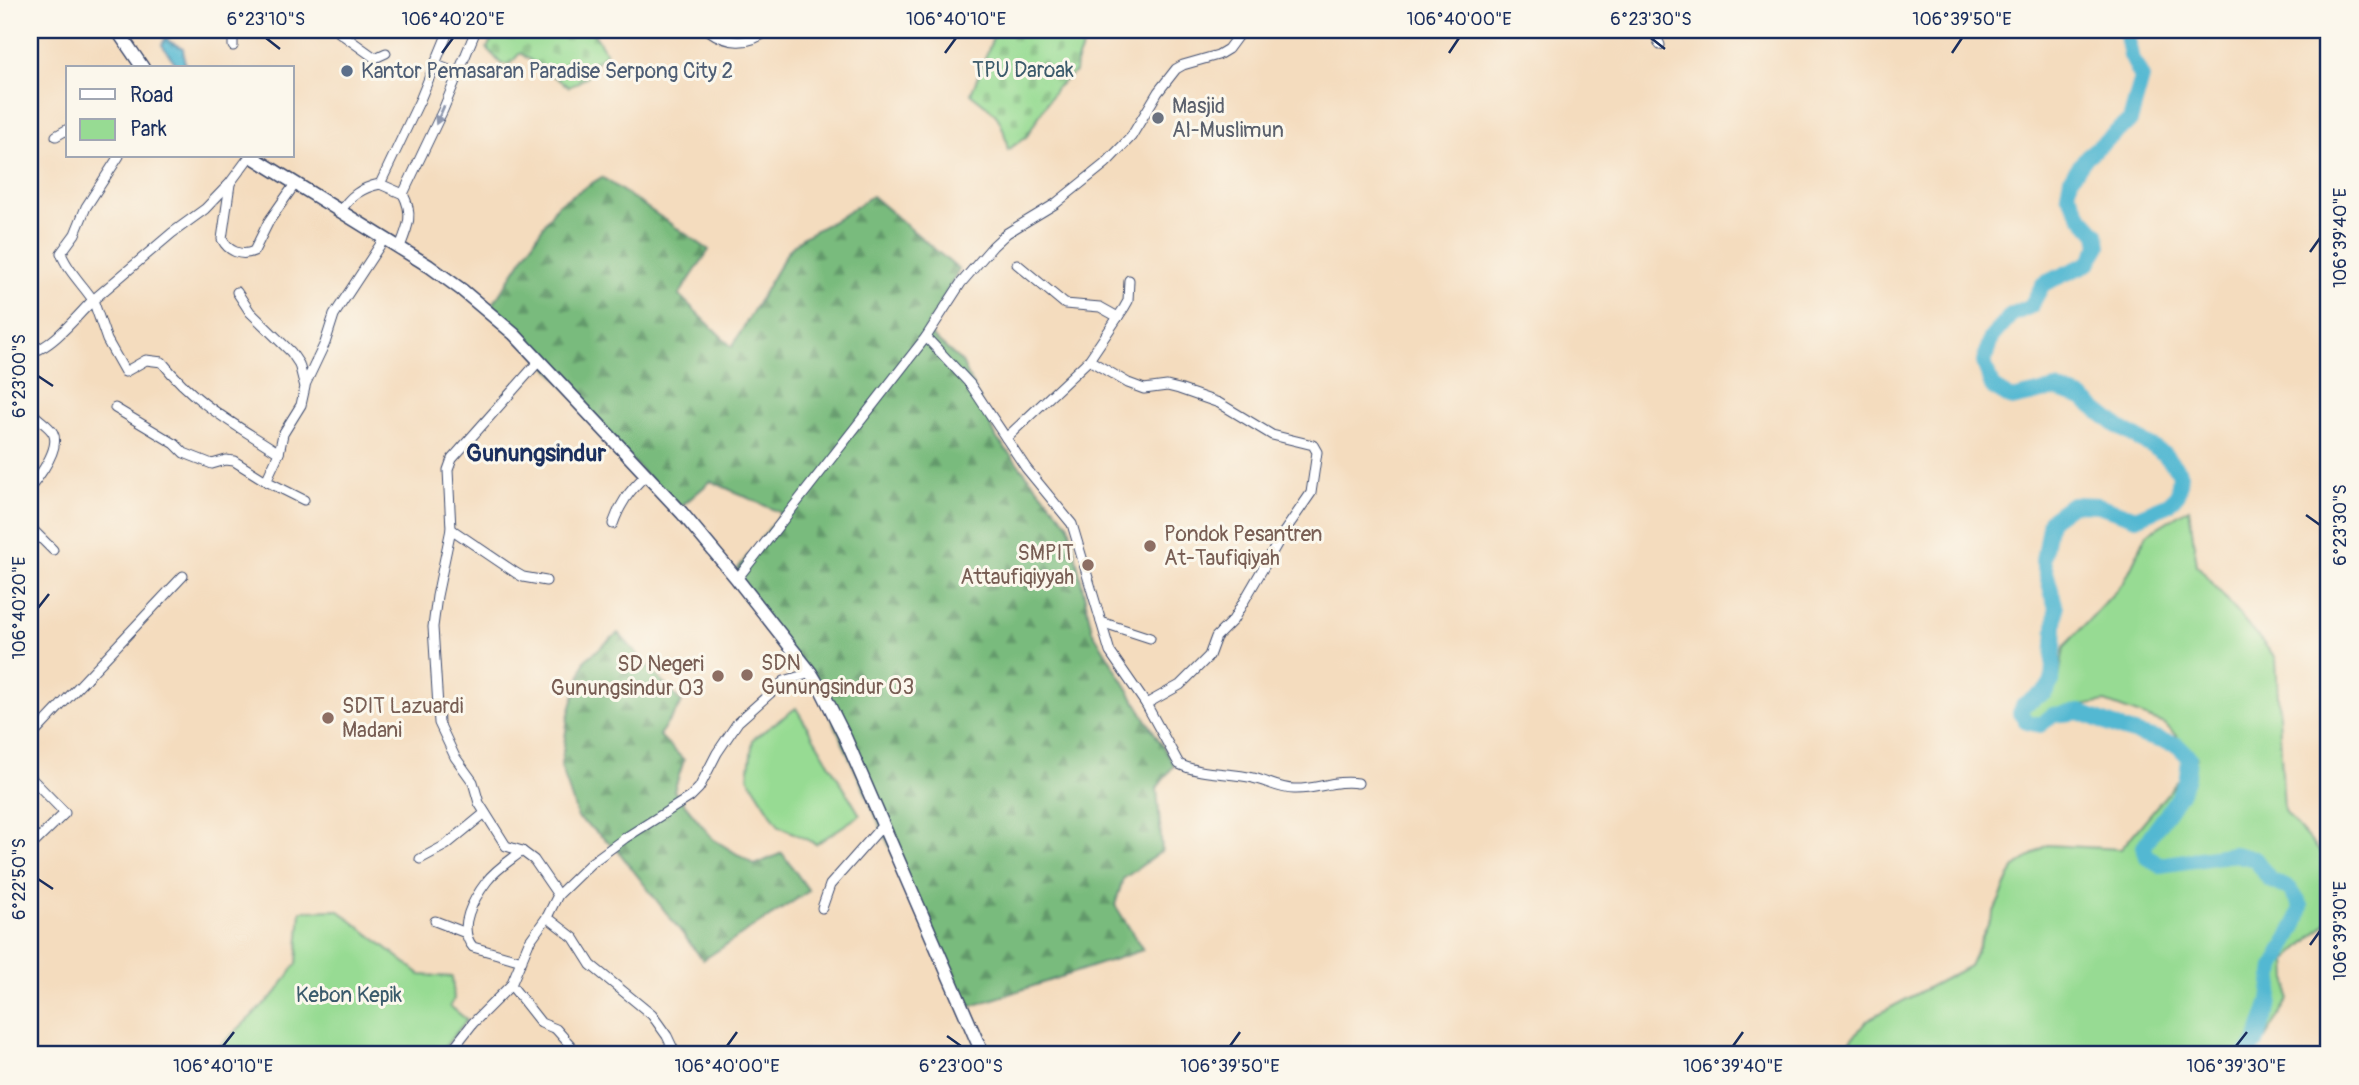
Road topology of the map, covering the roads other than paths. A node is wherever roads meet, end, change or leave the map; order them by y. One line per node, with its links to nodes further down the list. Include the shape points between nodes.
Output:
1 (117, 30): 14 (main road)
2 (233, 30): 11 (street)
3 (449, 30): 13 (street)
4 (476, 30): 15 (street)
5 (708, 30): 6 (street, via 740,42)
6 (768, 30)
7 (1242, 30): 33 (street, via 1218,55 1176,69 1131,137 1106,163 1055,204 1007,233 961,283)
8 (1653, 30): 10 (street)
9 (341, 31): 12 (street, via 375,58)
10 (1660, 45)
11 (233, 46)
12 (386, 53)
13 (434, 64): 15 (street); 23 (street)
14 (139, 66)
15 (457, 74): 24 (street, one-way to 24)
16 (66, 130): 17 (street)
17 (56, 136)
18 (118, 158): 31 (street, via 61,253)
19 (249, 158): 21 (street)
20 (253, 158): 22 (main road)
21 (230, 183): 22 (street, via 222,239 237,253 248,254); 31 (street, via 205,209)
22 (295, 184): 25 (main road)
23 (380, 184): 24 (street); 25 (street, via 356,193)
24 (402, 194): 27 (street, via 410,208)
25 (340, 212): 26 (main road)
26 (384, 239): 27 (main road); 37 (street, via 334,315)
27 (399, 248): 36 (main road, via 462,290)
28 (1017, 264): 32 (street, via 1065,304 1100,307)
29 (1129, 280): 32 (street, via 1128,301)
30 (237, 292): 37 (street, via 250,312 291,352)
31 (93, 300): 34 (street, via 53,339); 41 (street, via 125,372 146,360 162,362 200,402)
32 (1118, 317): 35 (street)
33 (926, 337): 40 (street, via 970,384); 51 (street)
34 (30, 352)
35 (1089, 360): 40 (street); 56 (street, via 1144,389 1167,386 1219,403 1272,435 1313,445 1317,452 1311,493 1233,620 1216,637 1209,656 1180,685)
36 (539, 361): 42 (main road); 48 (street, via 452,459 448,470)
37 (305, 387): 41 (street)
38 (115, 408): 43 (street, via 184,453 212,464 234,461)
39 (30, 409): 44 (street, via 53,433 54,442 44,472)
40 (1006, 438): 53 (street, via 1072,524)
41 (279, 453): 43 (street)
42 (645, 476): 46 (street, via 620,505); 51 (main road)
43 (266, 481): 45 (street)
44 (30, 488)
45 (304, 500)
46 (613, 524)
47 (30, 527): 49 (street)
48 (451, 529): 52 (street, via 523,577); 60 (street, via 433,627 439,723)
49 (53, 550)
50 (184, 576): 57 (street)
51 (737, 579): 55 (main road)
52 (545, 581)
53 (1101, 622): 54 (street); 56 (street, via 1110,652)
54 (1150, 638)
55 (811, 673): 61 (main road); 65 (street, via 784,681 738,722 690,797 591,863)
56 (1146, 704): 59 (street, via 1179,764 1188,768 1257,779 1280,788)
57 (30, 738)
58 (30, 777): 62 (street, via 65,813)
59 (1358, 783)
60 (485, 813): 63 (street, via 506,846); 64 (street, via 446,845)
61 (883, 825): 66 (street, via 830,885); 75 (main road)
62 (30, 847)
63 (522, 851): 65 (street, via 534,860); 69 (street, via 488,879 467,916)
64 (420, 859)
65 (558, 895): 67 (street)
66 (822, 908)
67 (547, 917): 70 (street, via 528,942); 74 (street, via 574,938 591,965 652,1015)
68 (435, 921): 69 (street)
69 (466, 933): 70 (street, via 473,947)
70 (522, 961): 71 (street)
71 (511, 985): 72 (street); 73 (street, via 541,1023 556,1029)
72 (448, 1055)
73 (579, 1055)
74 (676, 1055)
75 (983, 1055)

